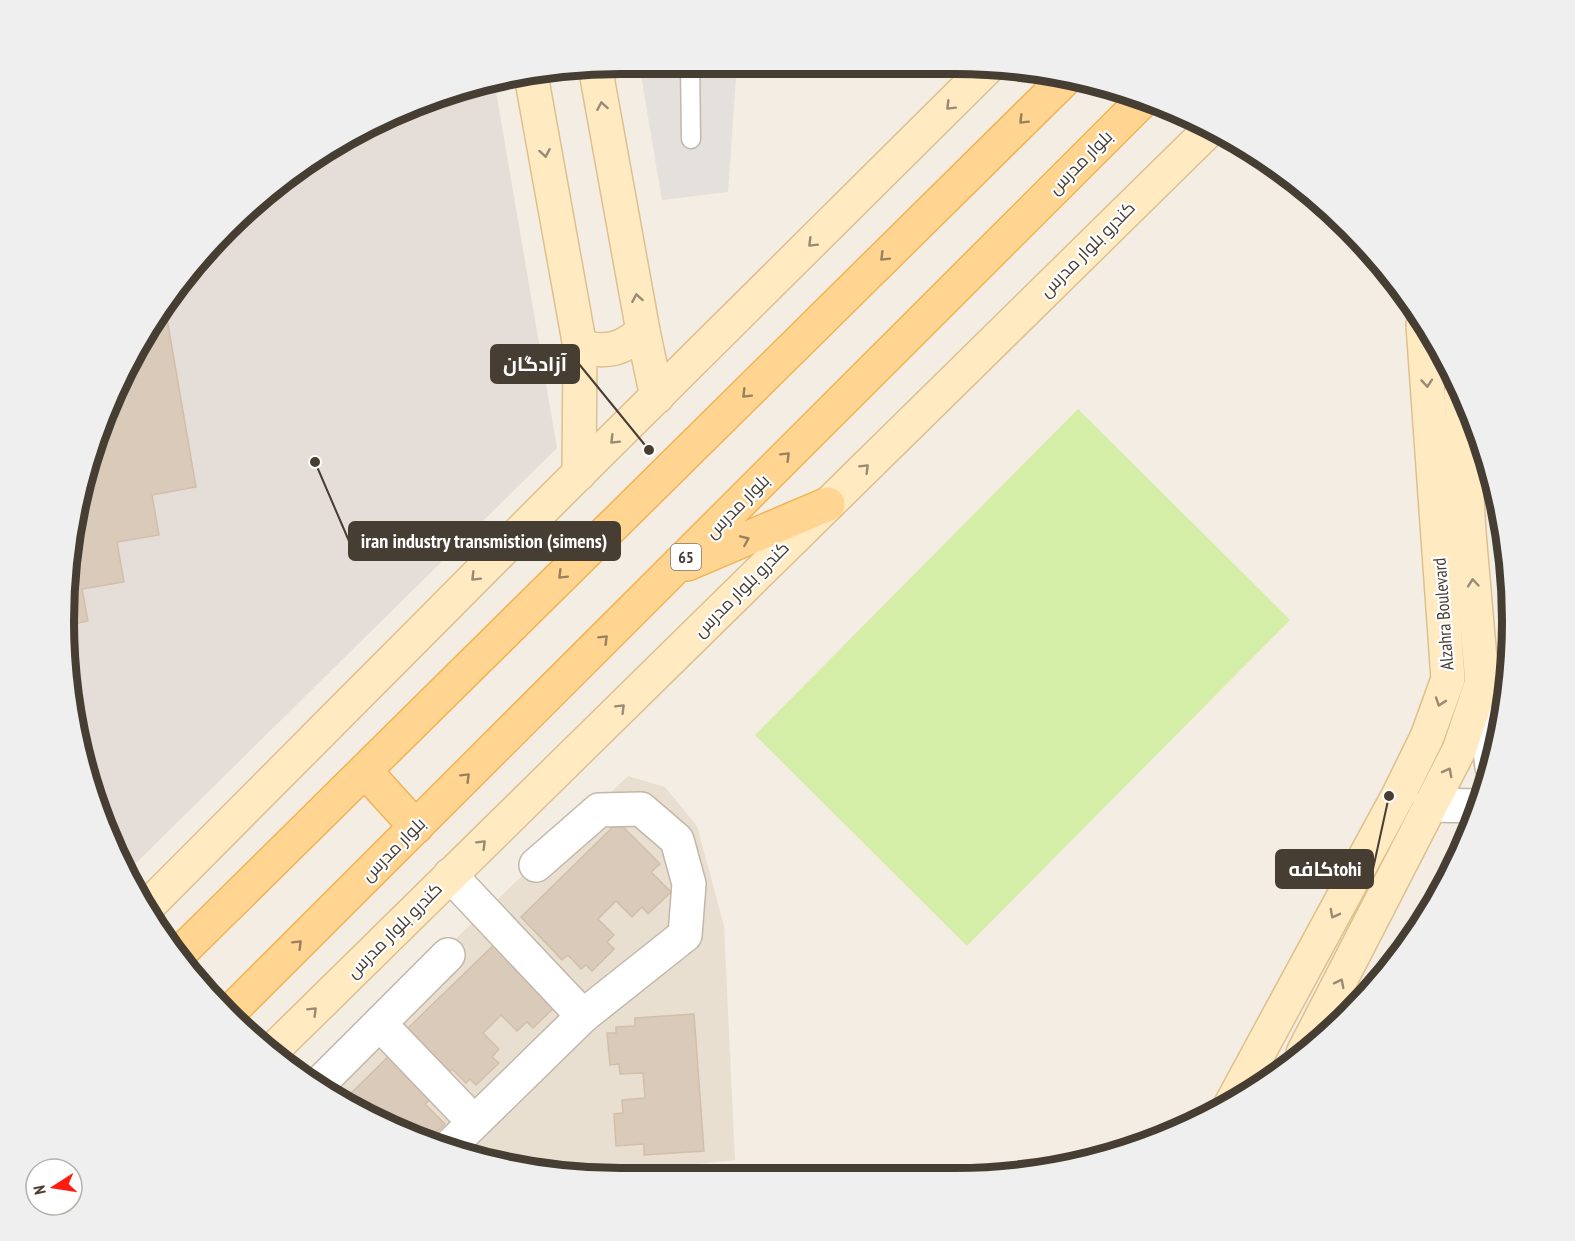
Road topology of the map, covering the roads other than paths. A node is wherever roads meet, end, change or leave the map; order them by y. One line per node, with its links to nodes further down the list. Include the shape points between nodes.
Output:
1 (690, 74): 8 (lane)
2 (597, 75): 9 (main road, one-way to 2)
3 (980, 75): 12 (main road, one-way to 12)
4 (532, 81): 11 (main road, one-way to 11)
5 (1060, 84): 19 (main road, one-way to 19)
6 (1137, 106): 16 (main road, بلوار مدرس / 65, one-way to 6)
7 (1204, 134): 15 (main road, کندرو بلوار مدرس, one-way to 7)
8 (691, 139)
9 (643, 332): 11 (main road, via 614,350); 12 (main road)
10 (1424, 341): 34 (main road, Alzahra Boulevard, one-way to 34, via 1448,679 1423,746)
11 (580, 347): 14 (main road)
12 (657, 396): 14 (main road, one-way to 14)
13 (1462, 418): 17 (main road, Alzahra Boulevard, one-way to 13)
14 (579, 474): 25 (main road, one-way to 25)
15 (828, 504): 16 (main road, one-way to 15); 24 (main road, کندرو بلوار مدرس, one-way to 15)
16 (672, 571): 22 (main road, بلوار مدرس / 65, one-way to 16)
17 (1482, 682): 18 (street); 20 (main road, Alzahra Boulevard, one-way to 17, via 1459,750)
18 (1489, 738)
19 (365, 771): 22 (main road); 26 (main road)
20 (1430, 805): 21 (street); 30 (main road, Alzahra Boulevard, one-way to 20)
21 (1469, 806)
22 (416, 826): 28 (main road, بلوار مدرس / 65, one-way to 22)
23 (536, 865): 29 (street, via 599,810 641,809 677,840 689,884 685,934)
24 (450, 875): 29 (street); 32 (main road, کندرو بلوار مدرس, one-way to 24)
25 (152, 902)
26 (184, 949)
27 (448, 955): 31 (street)
28 (235, 1007)
29 (583, 1016): 35 (street)
30 (1325, 1022)
31 (380, 1024): 33 (street); 35 (street)
32 (277, 1046)
33 (324, 1079)
34 (1242, 1085)
35 (474, 1122): 36 (street)
36 (455, 1141)

